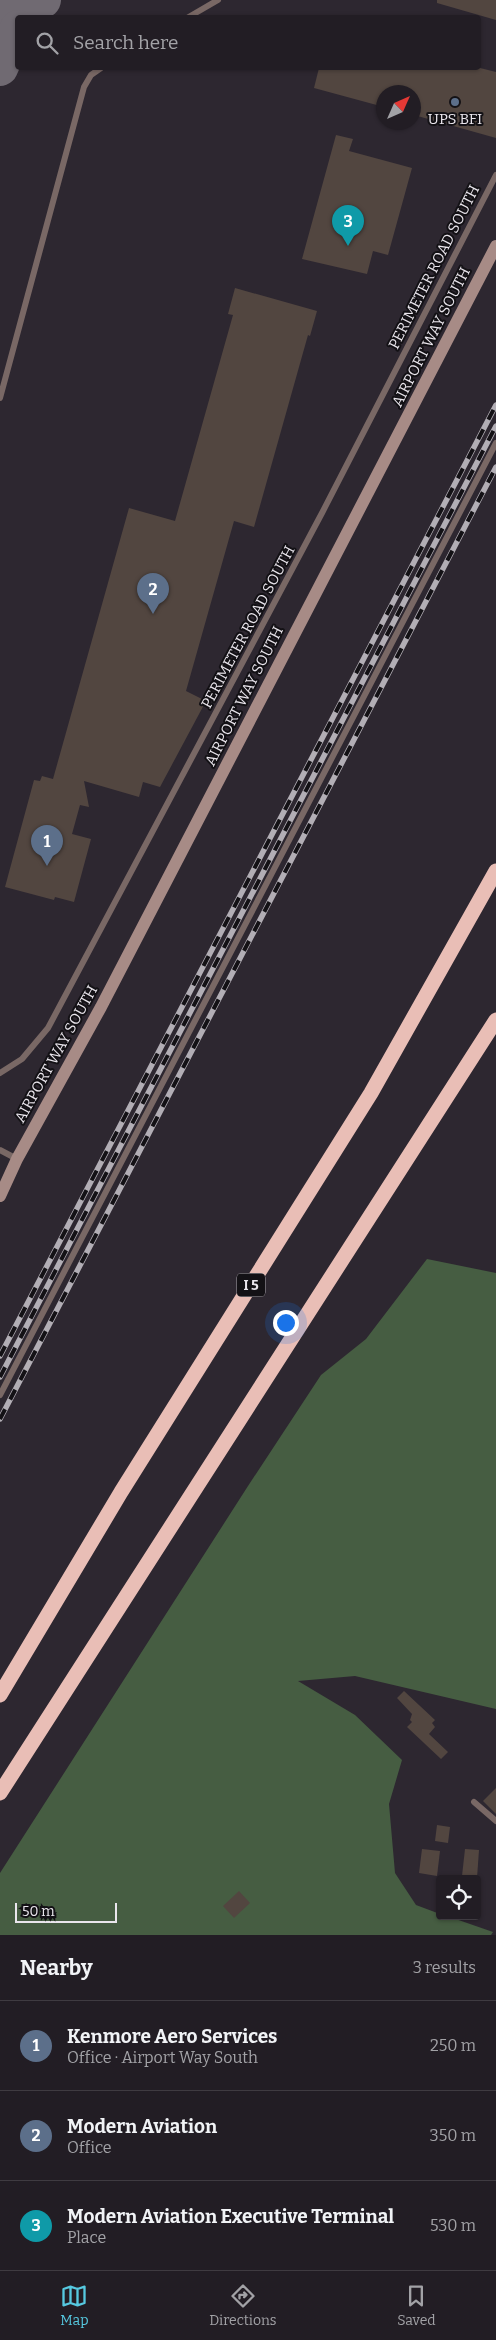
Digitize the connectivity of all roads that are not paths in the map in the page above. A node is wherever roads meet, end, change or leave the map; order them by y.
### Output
1 (218, 0) edge
2 (193, 15) edge
3 (98, 70) edge
4 (496, 175) edge
5 (496, 246) edge
6 (0, 398) edge
7 (496, 443) edge
8 (496, 871) edge
9 (496, 1020) edge
10 (0, 1073) edge
11 (0, 1150) edge
12 (17, 1159) junction
13 (0, 1184) edge
14 (0, 1196) edge
15 (0, 1395) edge
16 (0, 1695) edge
17 (0, 1793) edge
18 (474, 1802) dead end
19 (496, 1822) edge

1 - 2 lane
3 - 6 lane
4 - 10 lane, PERIMETER ROAD SOUTH
5 - 12 main road, AIRPORT WAY SOUTH
7 - 15 lane
8 - 16 highway, I 5
9 - 17 highway
11 - 12 lane
12 - 13 main road, AIRPORT WAY SOUTH
12 - 14 main road, AIRPORT WAY SOUTH
18 - 19 lane

